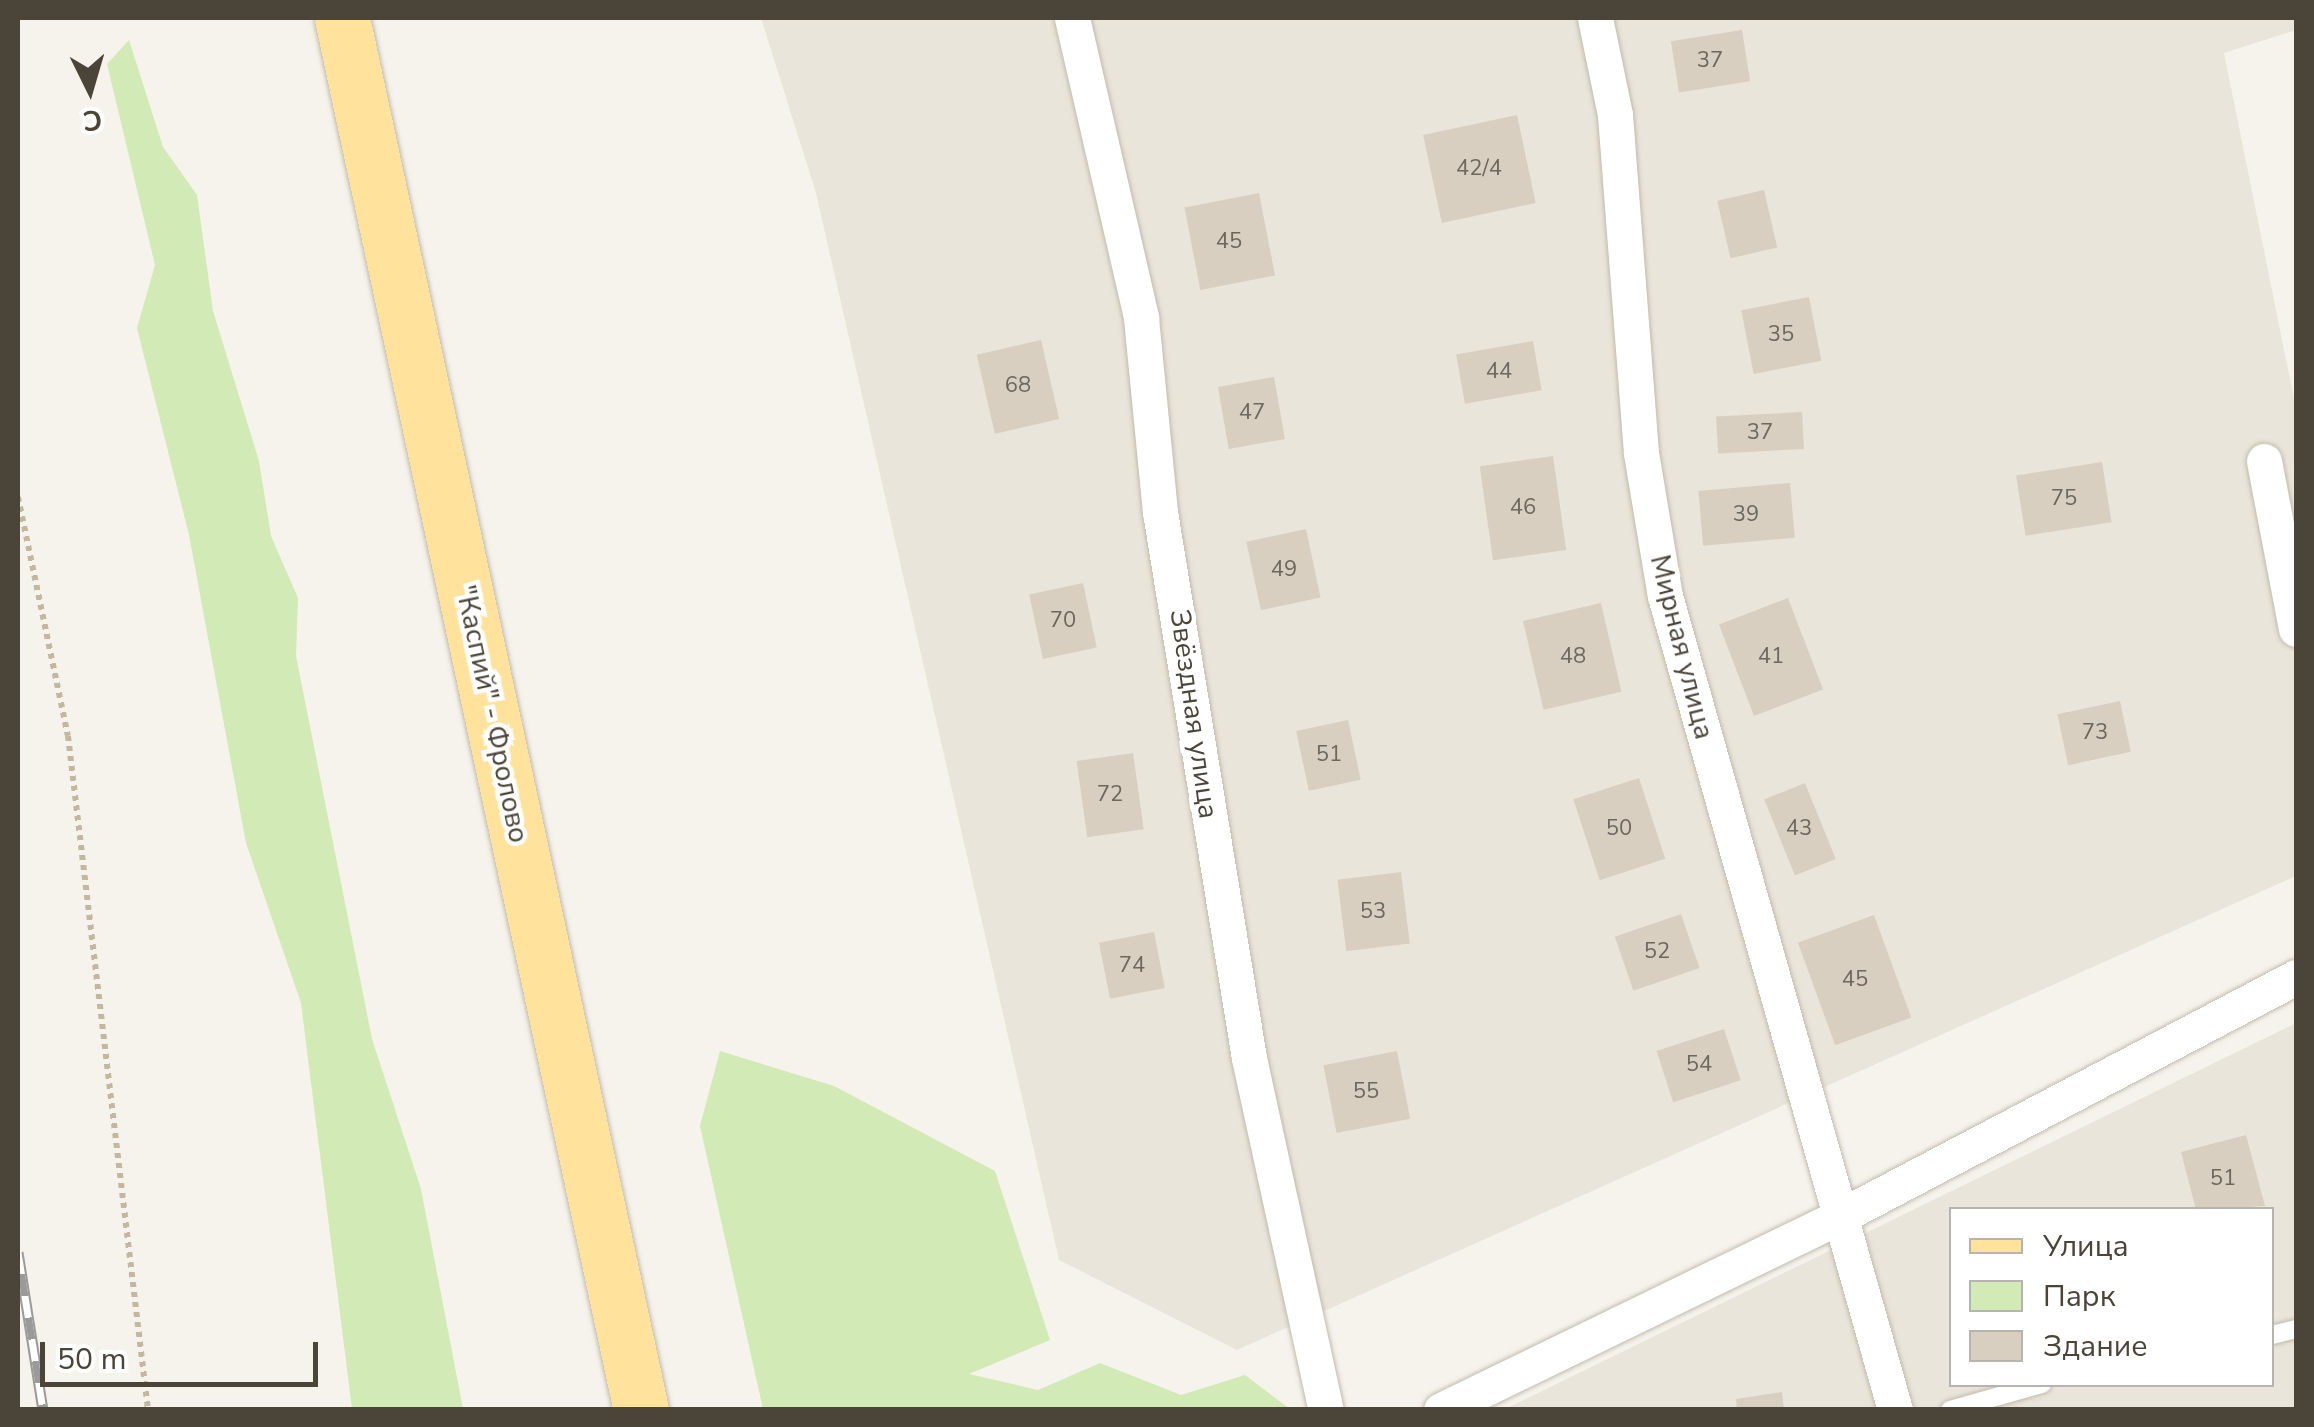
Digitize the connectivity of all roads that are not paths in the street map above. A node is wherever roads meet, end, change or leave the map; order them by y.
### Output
1 (342, 18) edge
2 (1072, 18) edge
3 (1597, 18) edge
4 (2264, 461) dead end
5 (2296, 629) edge
6 (2296, 976) edge
7 (1838, 1218) junction
8 (2031, 1387) edge
9 (641, 1410) edge
10 (1326, 1410) edge
11 (1441, 1410) edge
12 (1895, 1410) edge
13 (1950, 1410) edge

1 - 9 main road, "Каспий" - Фролово
2 - 10 street, Звёздная улица
3 - 7 street, Мирная улица
4 - 5 street
6 - 7 street
7 - 11 street
7 - 12 street, Мирная улица
8 - 13 lane

